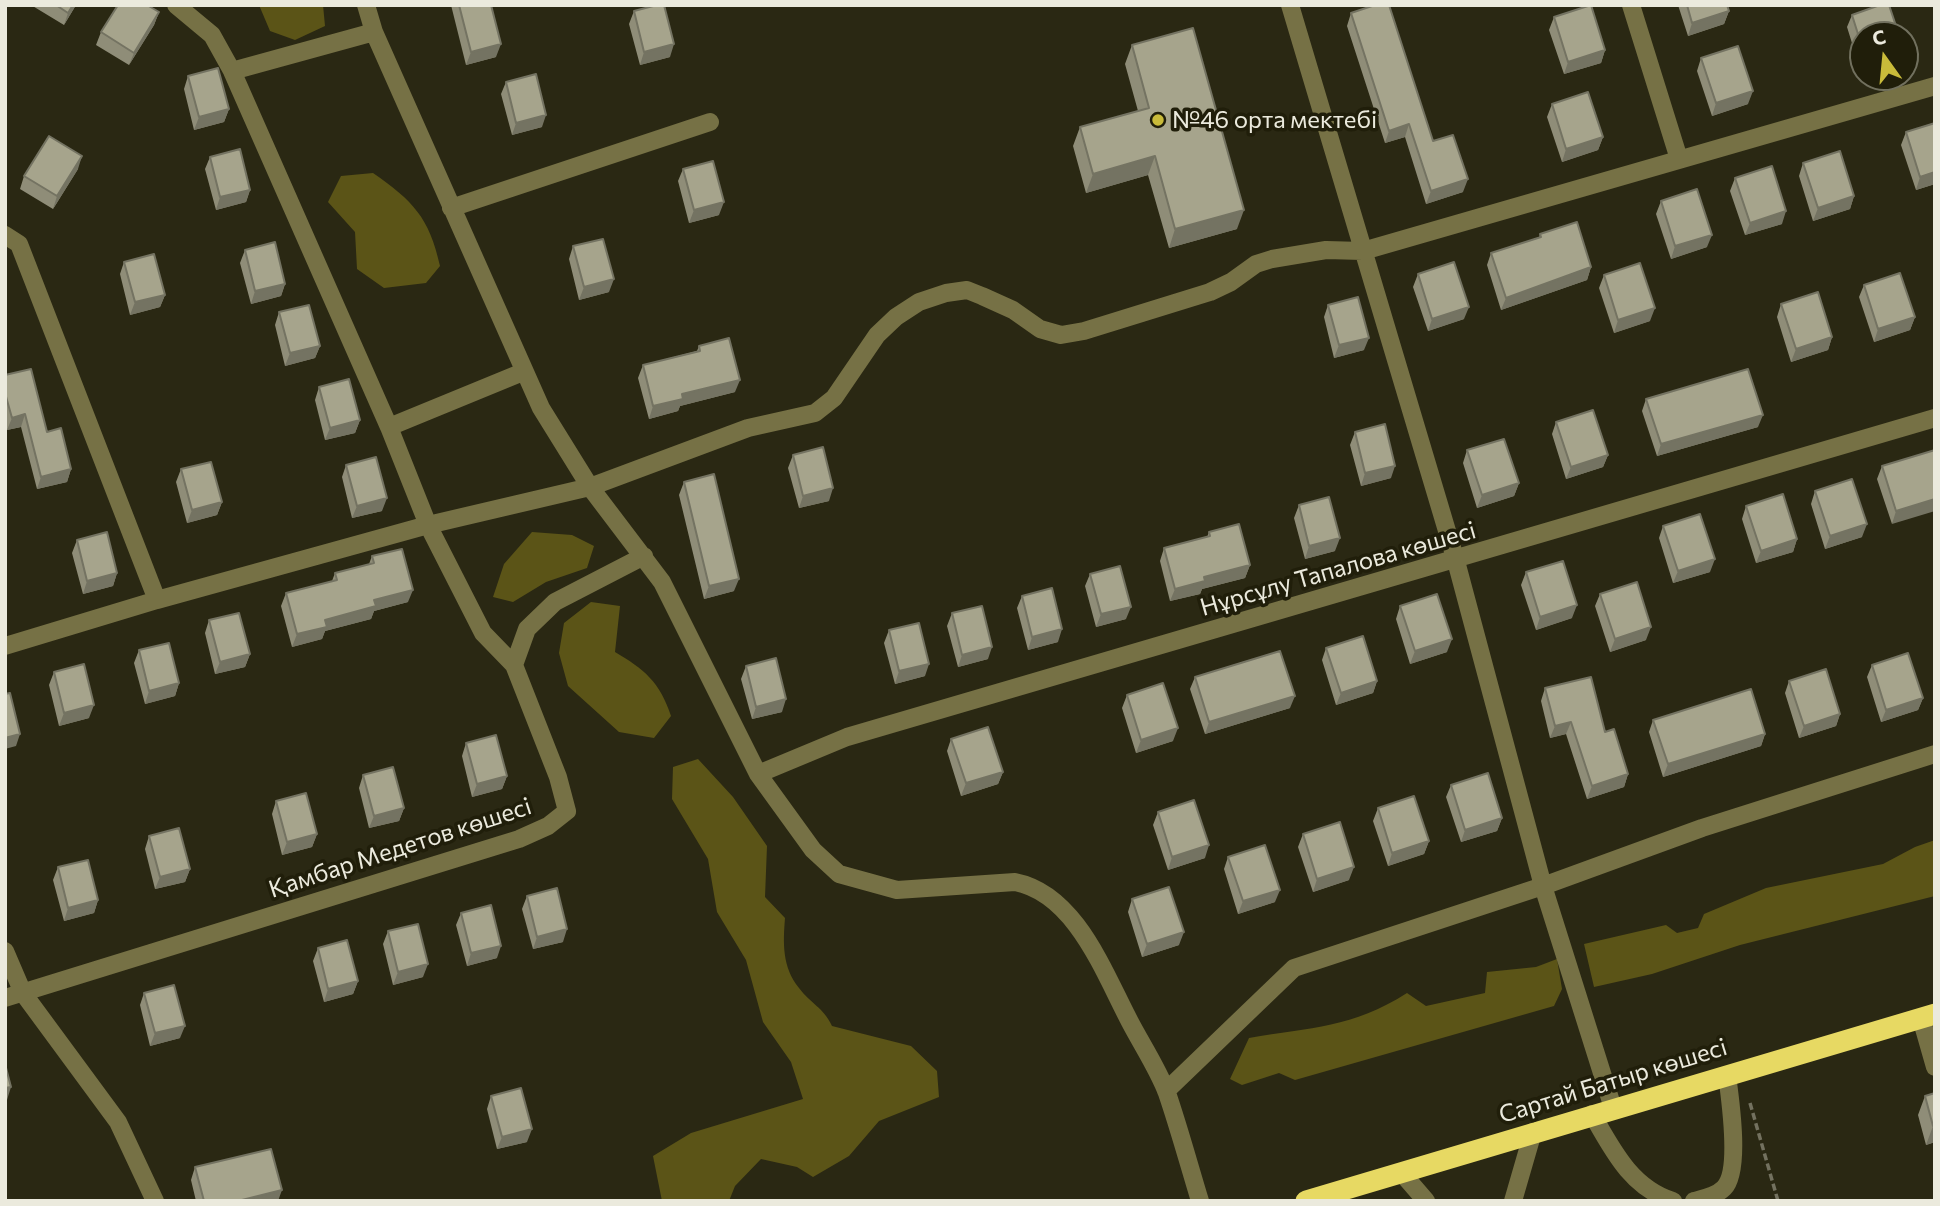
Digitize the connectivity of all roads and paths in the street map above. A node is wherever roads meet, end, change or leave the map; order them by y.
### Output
1 (176, 5) edge
2 (366, 5) edge
3 (1290, 5) edge
4 (1630, 5) edge
5 (374, 32) junction
6 (232, 71) junction
7 (1935, 86) edge
8 (710, 122) dead end
9 (1679, 159) junction
10 (451, 208) junction
11 (5, 235) edge
12 (1363, 251) junction
13 (523, 372) junction
14 (1935, 418) edge
15 (389, 427) junction
16 (590, 486) junction
17 (428, 525) junction
18 (644, 556) junction
19 (1456, 561) junction
20 (157, 600) junction
21 (5, 646) edge
22 (514, 665) junction
23 (1935, 754) edge
24 (758, 774) junction
25 (1543, 886) junction
26 (5, 951) edge
27 (23, 993) junction
28 (5, 998) edge
29 (1928, 1016) edge
30 (1935, 1067) edge
31 (1734, 1072) junction
32 (1166, 1091) junction
33 (1613, 1108) junction
34 (1591, 1114) junction
35 (1533, 1132) junction
36 (1401, 1172) junction
37 (1318, 1199) edge
38 (155, 1201) edge
39 (1200, 1201) edge
40 (1426, 1201) edge
41 (1513, 1201) edge
42 (1673, 1201) edge
43 (1694, 1201) edge
44 (1778, 1201) edge

1 - 6 street
2 - 5 street
3 - 12 street
4 - 9 street
5 - 6 street
5 - 10 street
6 - 15 street
7 - 9 street
8 - 10 street
9 - 12 street
10 - 13 street
11 - 20 street
12 - 16 street
12 - 19 street
13 - 15 street
13 - 16 street
14 - 19 street, Нұрсұлу Тапалова көшесі
15 - 17 street
16 - 17 street
16 - 18 street
17 - 20 street
17 - 22 street
18 - 22 street
18 - 24 street
19 - 24 street, Нұрсұлу Тапалова көшесі
19 - 25 street
20 - 21 street
22 - 27 street, Қамбар Медетов көшесі
23 - 25 street
24 - 32 street
25 - 32 street
25 - 33 street
26 - 27 street
27 - 28 street, Қамбар Медетов көшесі
27 - 38 street
29 - 30 street
29 - 31 highway, Сартай Батыр көшесі
31 - 33 highway, Сартай Батыр көшесі
31 - 43 street
31 - 44 path
32 - 39 street
33 - 34 highway, Сартай Батыр көшесі
34 - 35 highway, Сартай Батыр көшесі
34 - 42 street
35 - 36 highway, Сартай Батыр көшесі
35 - 41 street
36 - 37 highway, Сартай Батыр көшесі
36 - 40 street

